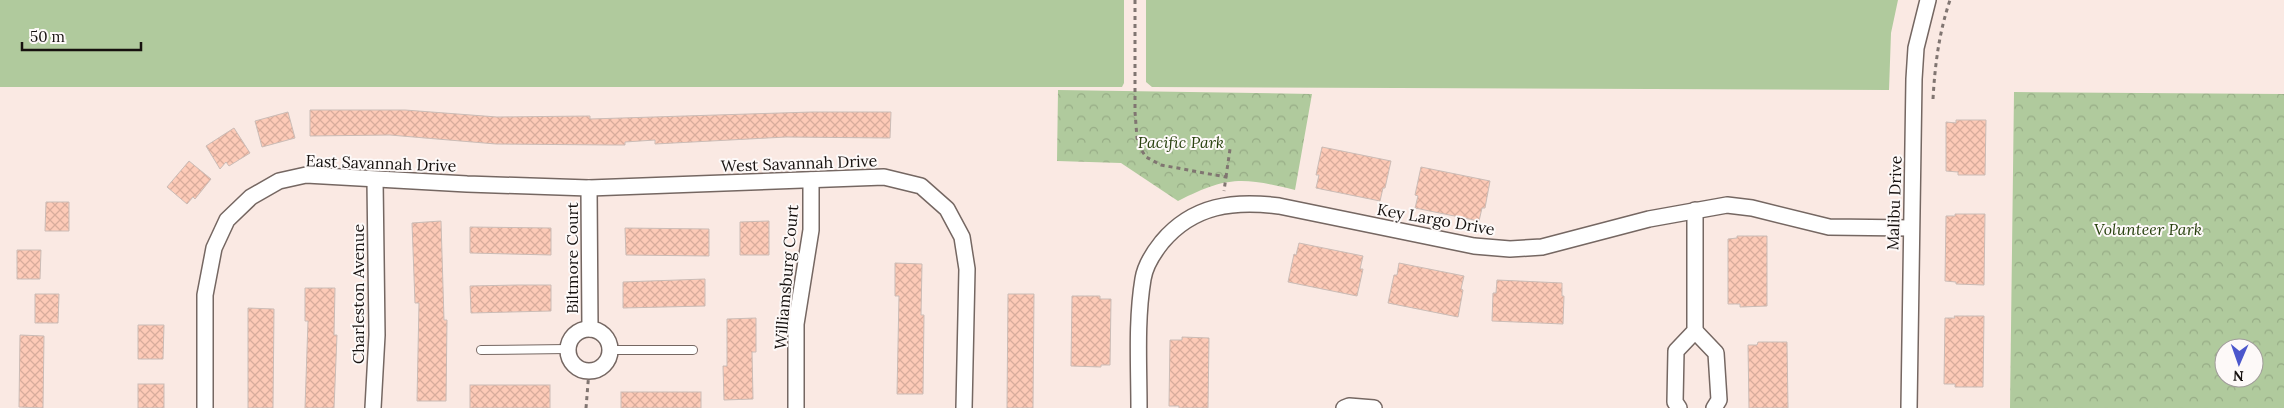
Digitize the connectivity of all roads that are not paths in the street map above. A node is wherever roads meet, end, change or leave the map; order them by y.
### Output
1 (1928, 0) edge
2 (375, 180) junction
3 (811, 180) junction
4 (589, 188) junction
5 (1695, 210) junction
6 (1910, 228) junction
7 (590, 328) junction
8 (1695, 331) junction
9 (568, 349) junction
10 (481, 350) dead end
11 (611, 350) junction
12 (693, 350) dead end
13 (205, 408) edge
14 (373, 408) edge
15 (796, 408) edge
16 (964, 408) edge
17 (1139, 408) edge
18 (1344, 408) edge
19 (1374, 408) edge
20 (1679, 408) edge
21 (1714, 408) edge
22 (1909, 408) edge

1 - 6 street, Malibu Drive
2 - 4 street, East Savannah Drive
2 - 13 street, East Savannah Drive
2 - 14 street, Charleston Avenue
3 - 4 street, West Savannah Drive
3 - 15 street, Williamsburg Court
3 - 16 street, West Savannah Drive
4 - 7 street, Biltmore Court
5 - 6 street, Key Largo Drive
5 - 8 street
5 - 17 street, Key Largo Drive
6 - 22 street, Malibu Drive
7 - 9 street, Biltmore Court
7 - 11 street, Biltmore Court
8 - 20 street
8 - 21 street
9 - 10 lane
9 - 11 street
11 - 12 lane
18 - 19 street

